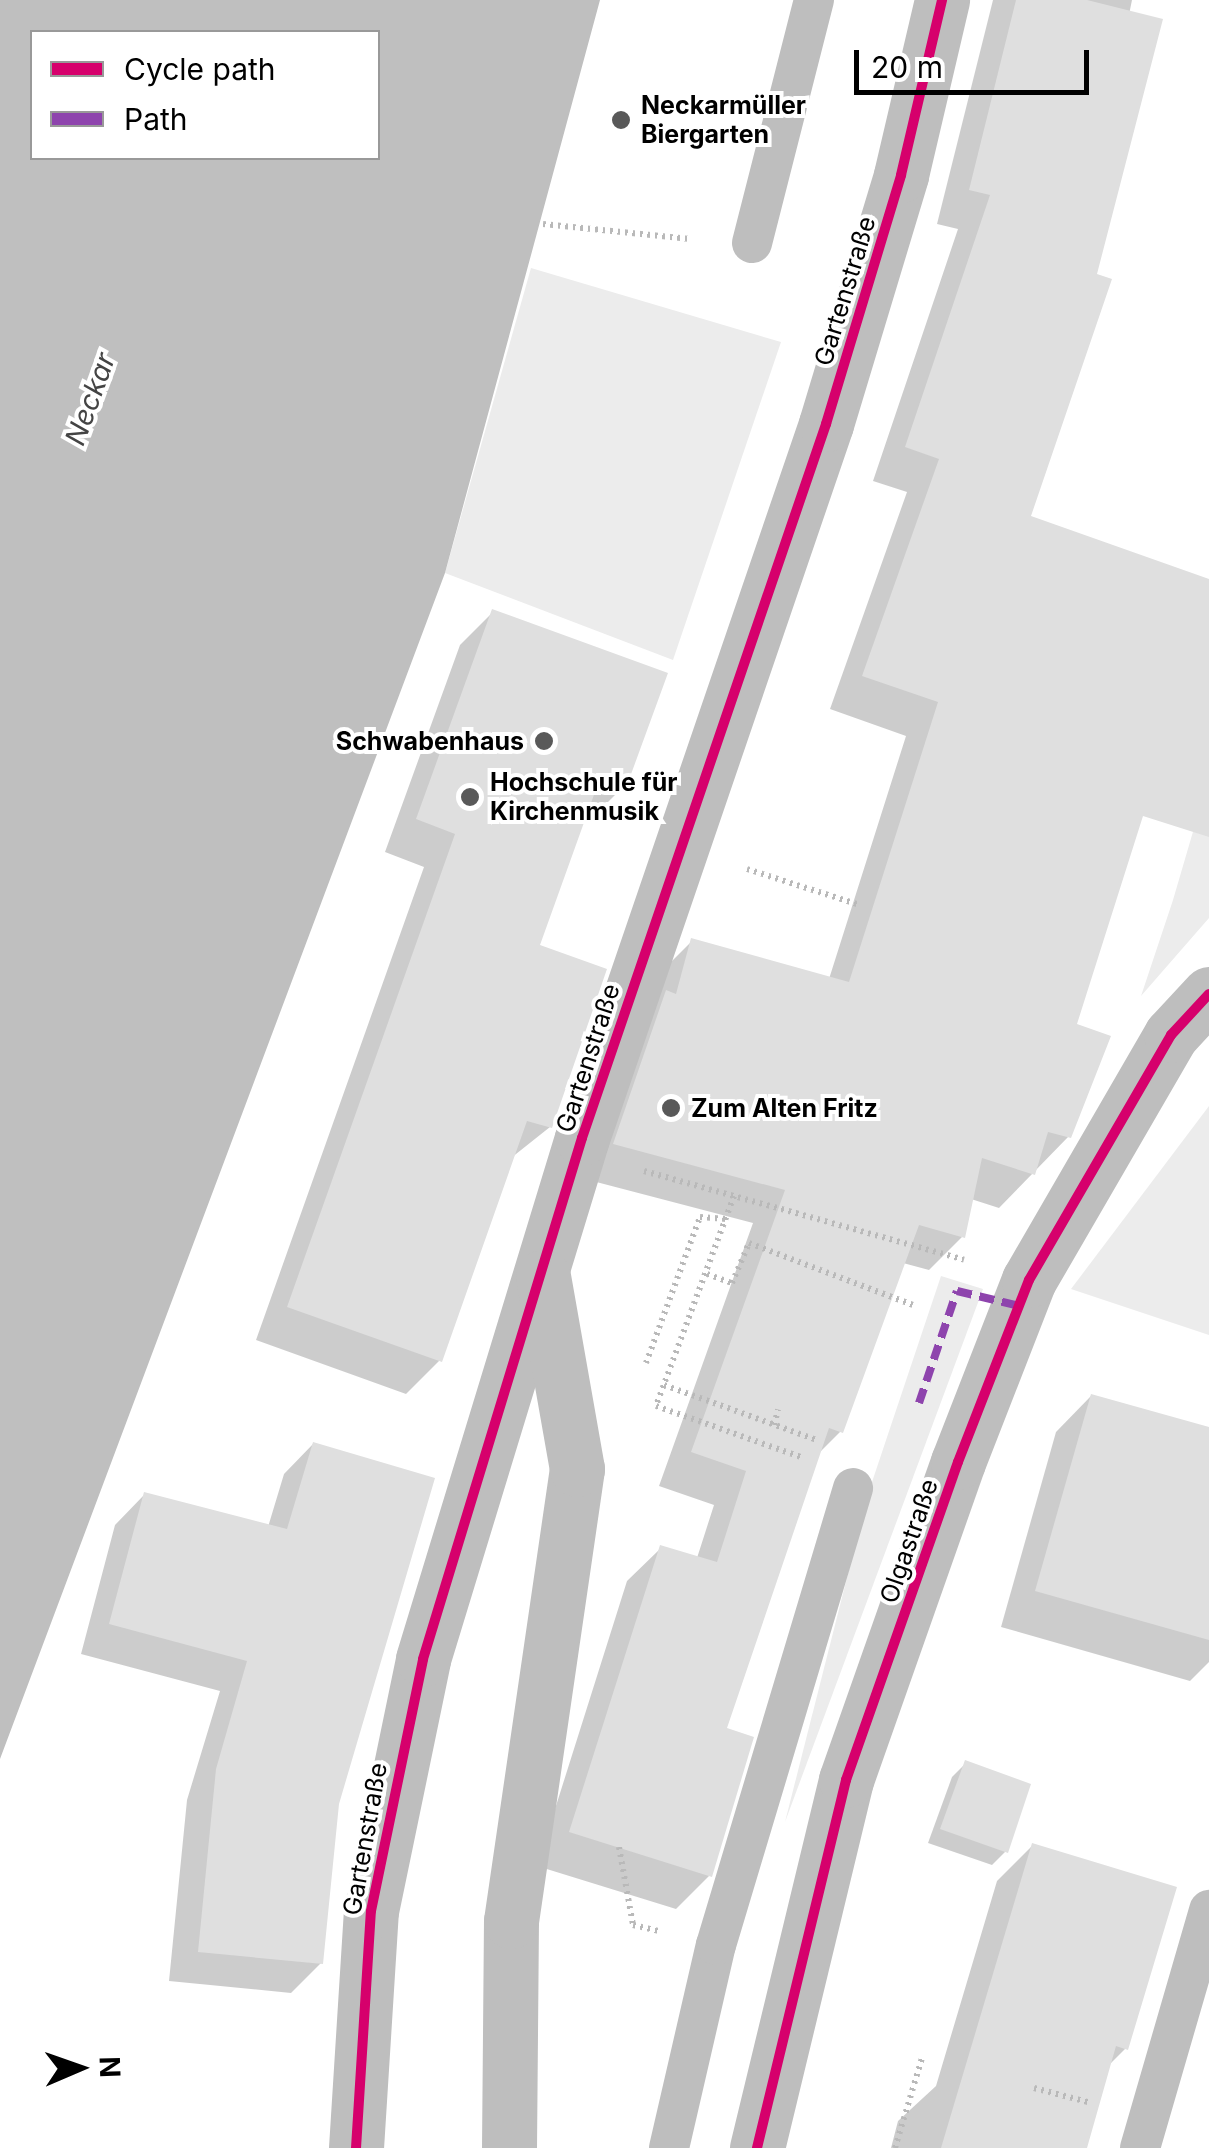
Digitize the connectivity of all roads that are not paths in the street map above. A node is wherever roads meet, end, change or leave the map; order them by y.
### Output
1 (814, 0) edge
2 (942, 0) edge
3 (752, 243) road end
4 (1209, 994) edge
5 (541, 1269) junction
6 (853, 1488) dead end
7 (1209, 1910) edge
8 (356, 2148) edge
9 (508, 2148) edge
10 (669, 2148) edge
11 (757, 2148) edge
12 (1140, 2148) edge

1 - 3 lane
2 - 5 street, Gartenstraße
4 - 11 street, Olgastraße
5 - 8 street, Gartenstraße
5 - 9 street
6 - 10 lane
7 - 12 lane

